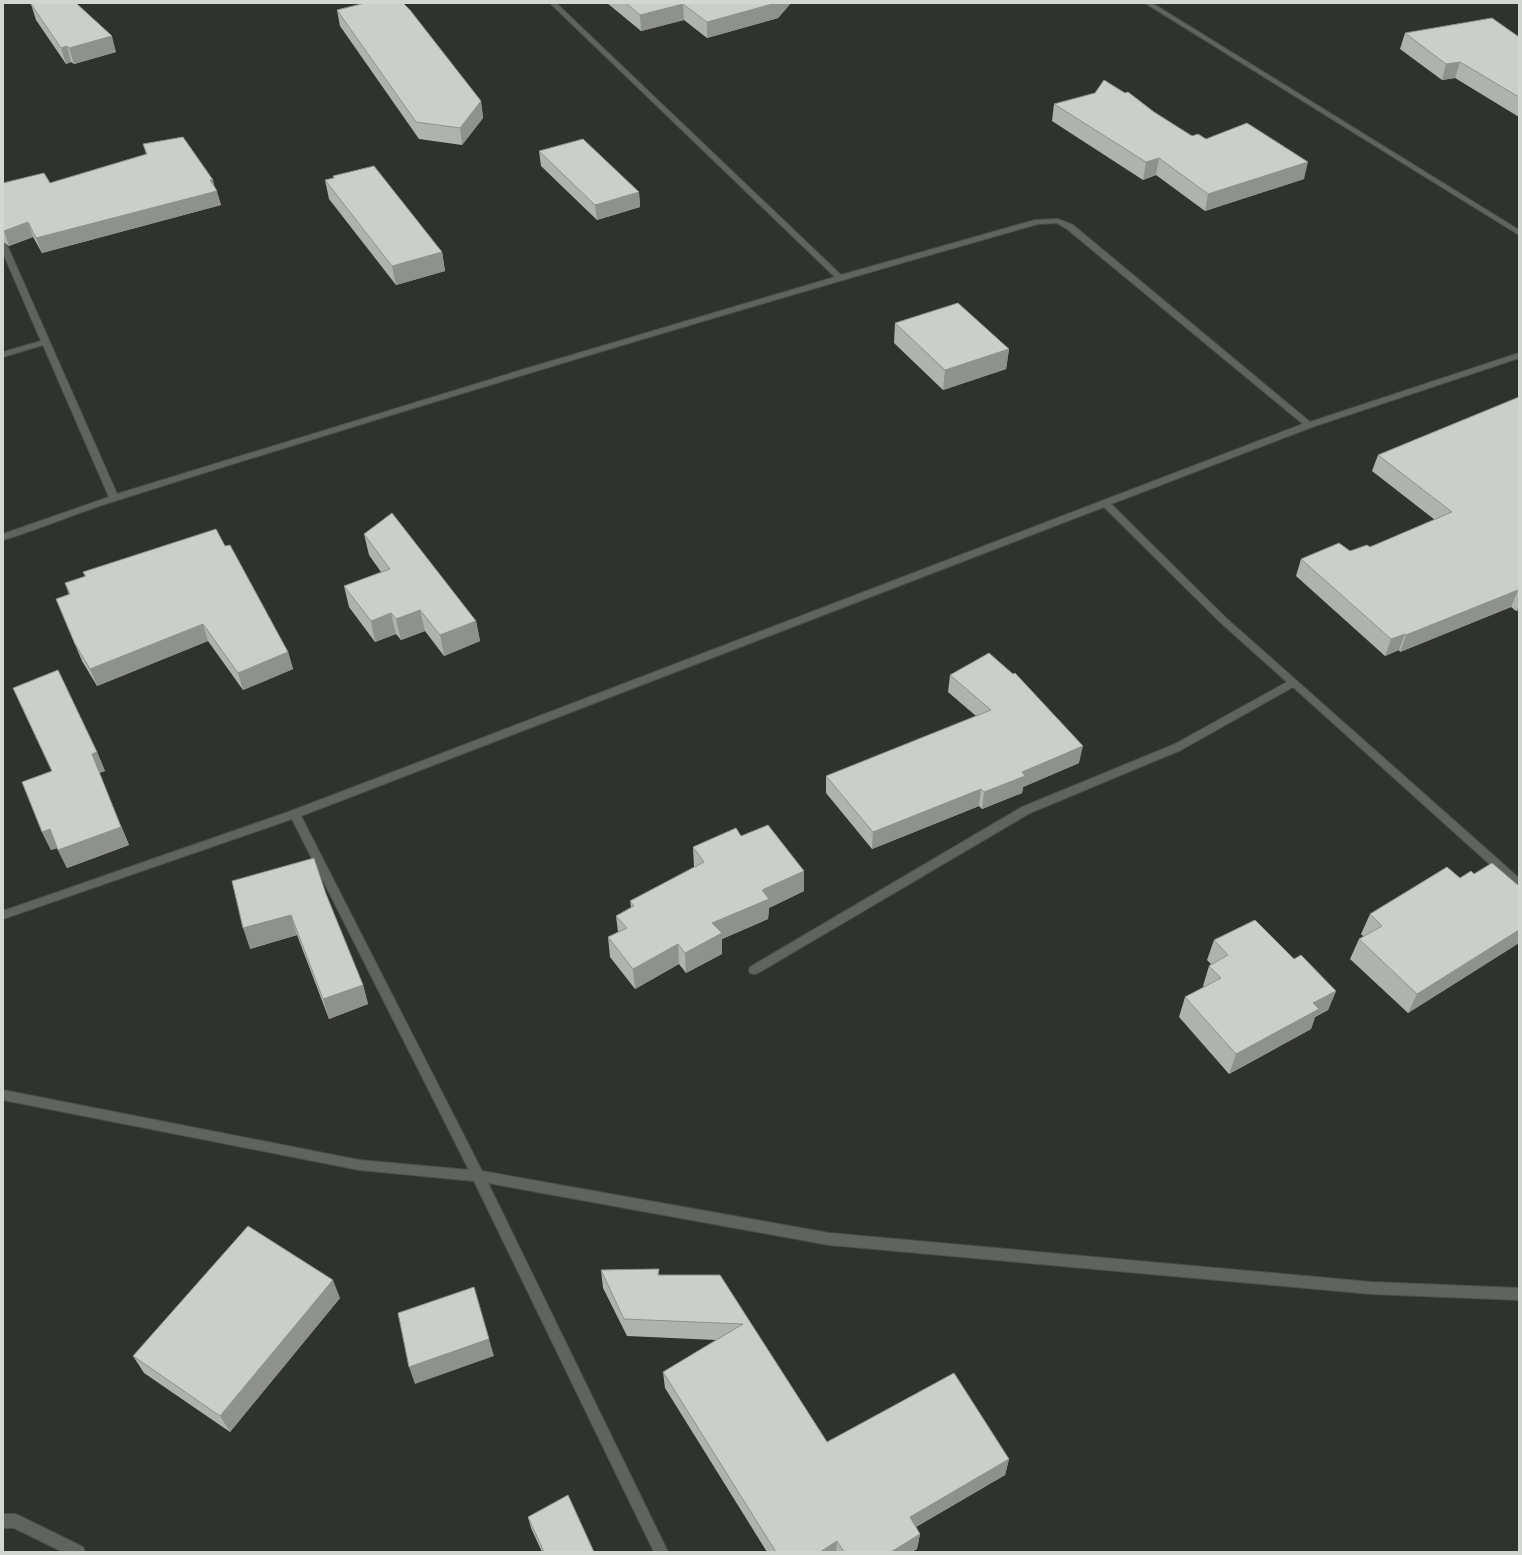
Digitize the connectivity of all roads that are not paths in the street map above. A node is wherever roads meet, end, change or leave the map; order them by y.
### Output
1 (553, 3) edge
2 (1148, 3) edge
3 (1519, 233) edge
4 (3, 246) edge
5 (840, 278) junction
6 (44, 342) junction
7 (3, 355) edge
8 (1519, 355) edge
9 (1309, 425) junction
10 (114, 498) junction
11 (1105, 503) junction
12 (3, 537) edge
13 (1293, 683) junction
14 (295, 814) junction
15 (1519, 884) edge
16 (3, 915) edge
17 (754, 970) dead end
18 (3, 1095) edge
19 (478, 1176) junction
20 (1519, 1294) edge
21 (3, 1521) edge
22 (78, 1552) edge
23 (661, 1552) edge

1 - 5 street
2 - 3 street
4 - 6 street
5 - 9 street
5 - 10 street
6 - 7 street
6 - 10 street
8 - 9 street
9 - 11 street
10 - 12 street
11 - 13 street
11 - 14 street
13 - 15 street
13 - 17 street
14 - 16 street
14 - 19 street
18 - 19 street
19 - 20 street
19 - 23 street
21 - 22 street

